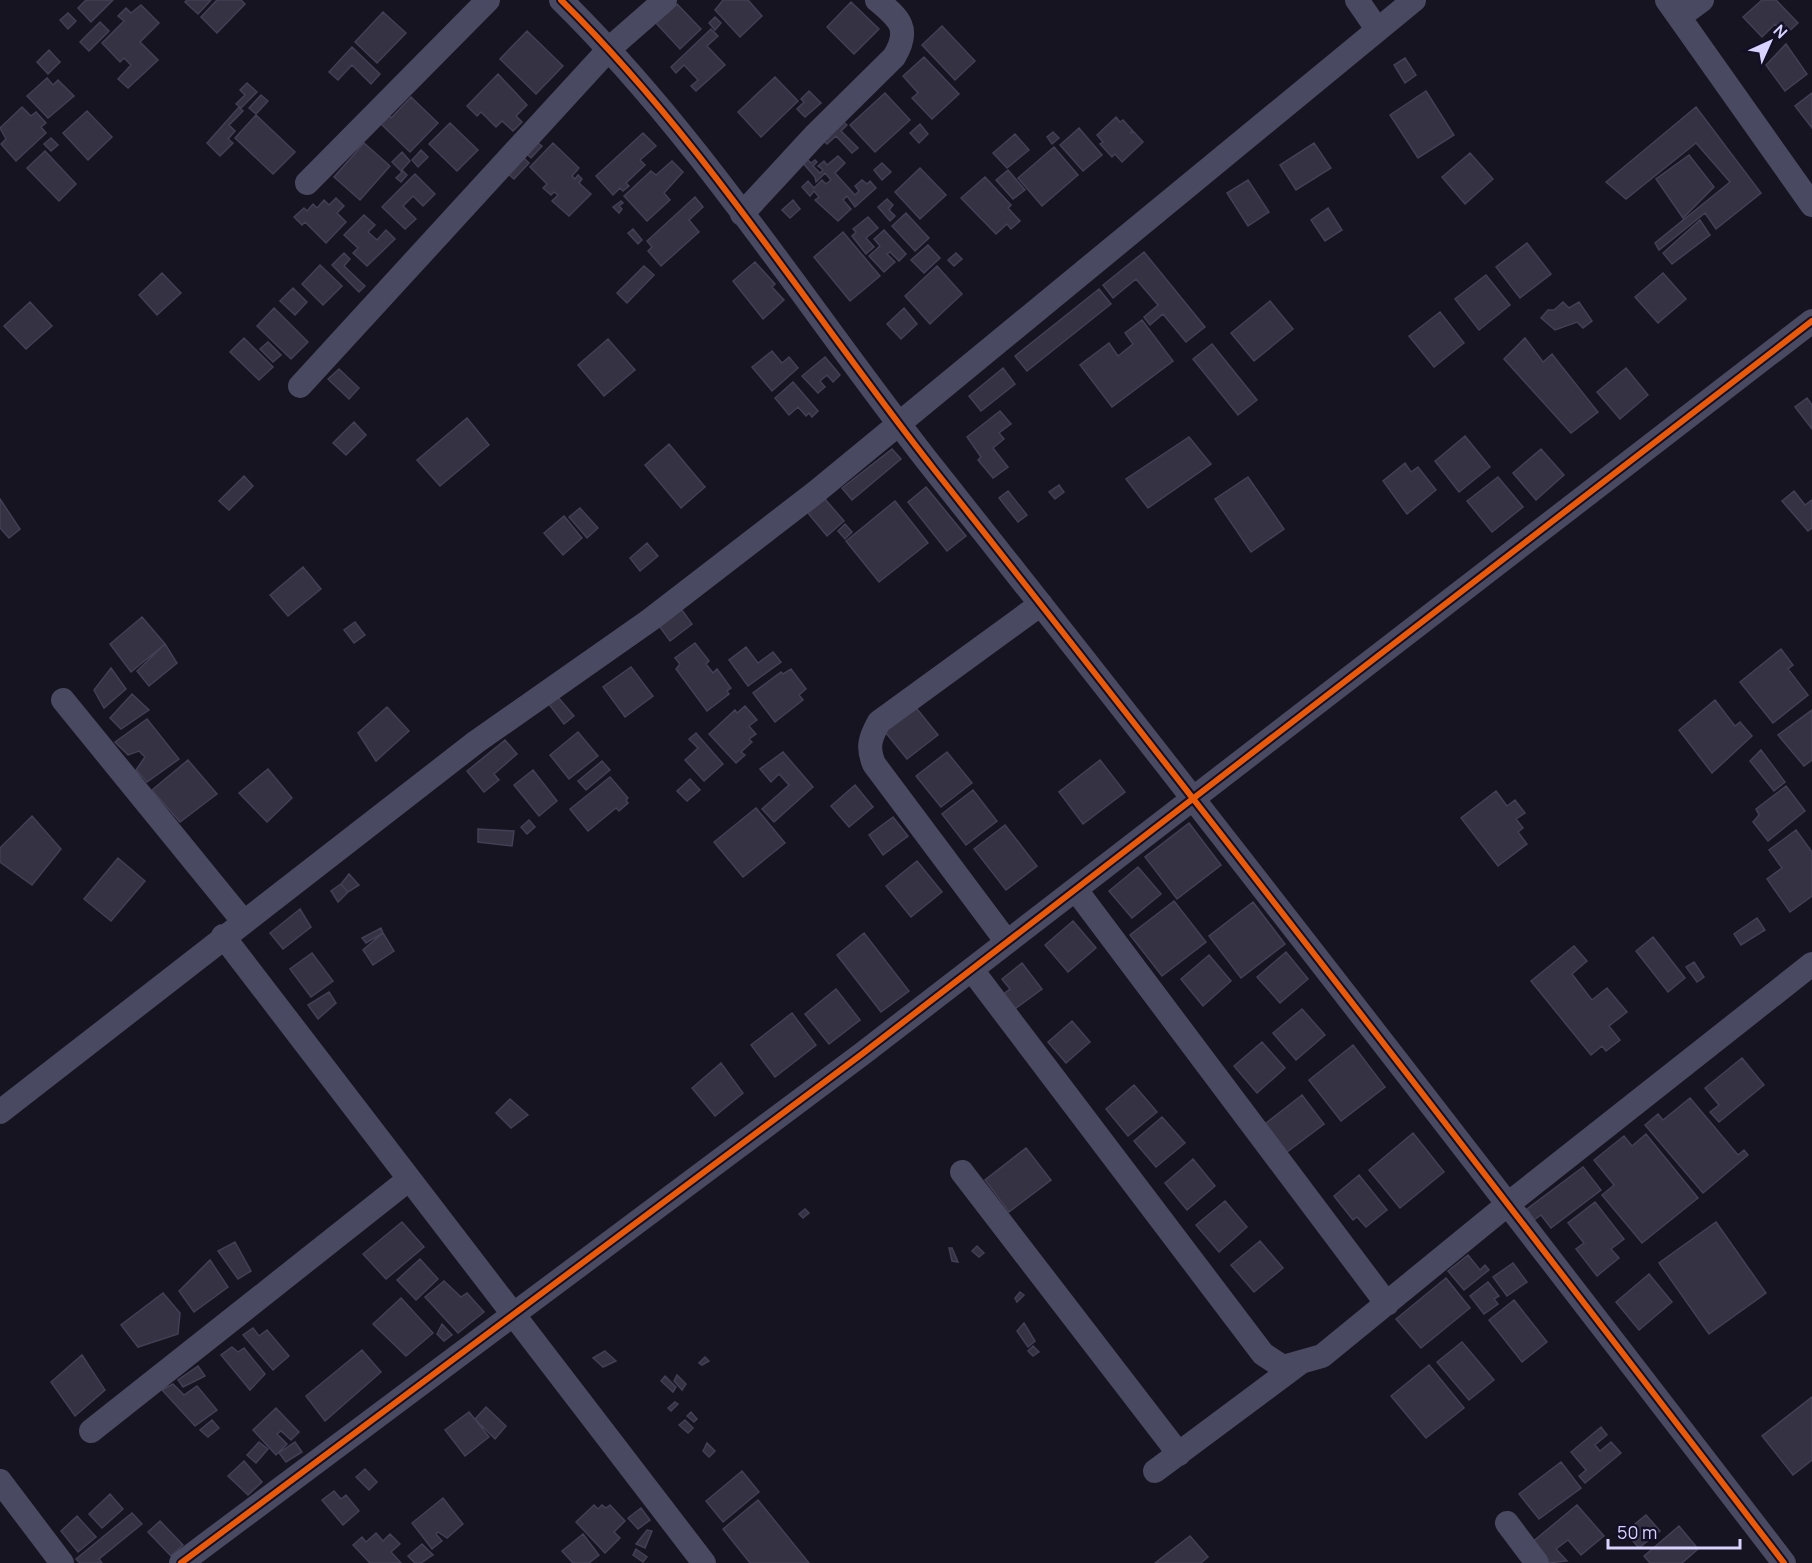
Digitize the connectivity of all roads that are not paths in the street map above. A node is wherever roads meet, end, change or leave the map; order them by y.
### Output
1 (488, 0) edge
2 (561, 0) edge
3 (665, 0) edge
4 (878, 0) edge
5 (1357, 0) edge
6 (1414, 0) edge
7 (1702, 0) edge
8 (1673, 8) edge
9 (1377, 29) junction
10 (610, 48) junction
11 (307, 183) dead end
12 (1812, 205) edge
13 (742, 214) junction
14 (1812, 321) edge
15 (300, 386) dead end
16 (899, 424) junction
17 (1041, 604) junction
18 (63, 699) dead end
19 (1195, 798) junction
20 (1076, 890) junction
21 (243, 921) junction
22 (223, 936) junction
23 (1007, 942) junction
24 (1812, 964) edge
25 (972, 970) junction
26 (0, 1112) edge
27 (962, 1172) dead end
28 (408, 1180) junction
29 (1508, 1203) junction
30 (1387, 1304) junction
31 (513, 1317) junction
32 (1300, 1363) junction
33 (91, 1431) dead end
34 (1179, 1454) junction
35 (1155, 1472) dead end
36 (0, 1481) edge
37 (1507, 1523) dead end
38 (62, 1563) edge
39 (181, 1563) edge
40 (704, 1563) edge
41 (1537, 1563) edge
42 (1784, 1563) edge

1 - 11 street
2 - 10 street
3 - 10 street
4 - 13 street
5 - 9 street
6 - 9 street
7 - 8 street
8 - 12 street
9 - 16 street
10 - 13 street
10 - 15 street
13 - 16 street
14 - 19 street
16 - 17 street
16 - 21 street
17 - 19 street
17 - 23 street
18 - 21 street
19 - 20 street
19 - 29 street
20 - 23 street
20 - 30 street
21 - 22 street
22 - 26 street
22 - 28 street
23 - 25 street
24 - 29 street
25 - 31 street
25 - 32 street
27 - 34 street
28 - 31 street
28 - 33 street
29 - 30 street
29 - 42 street
30 - 32 street
31 - 39 street
31 - 40 street
32 - 34 street
34 - 35 street
36 - 38 street
37 - 41 street

